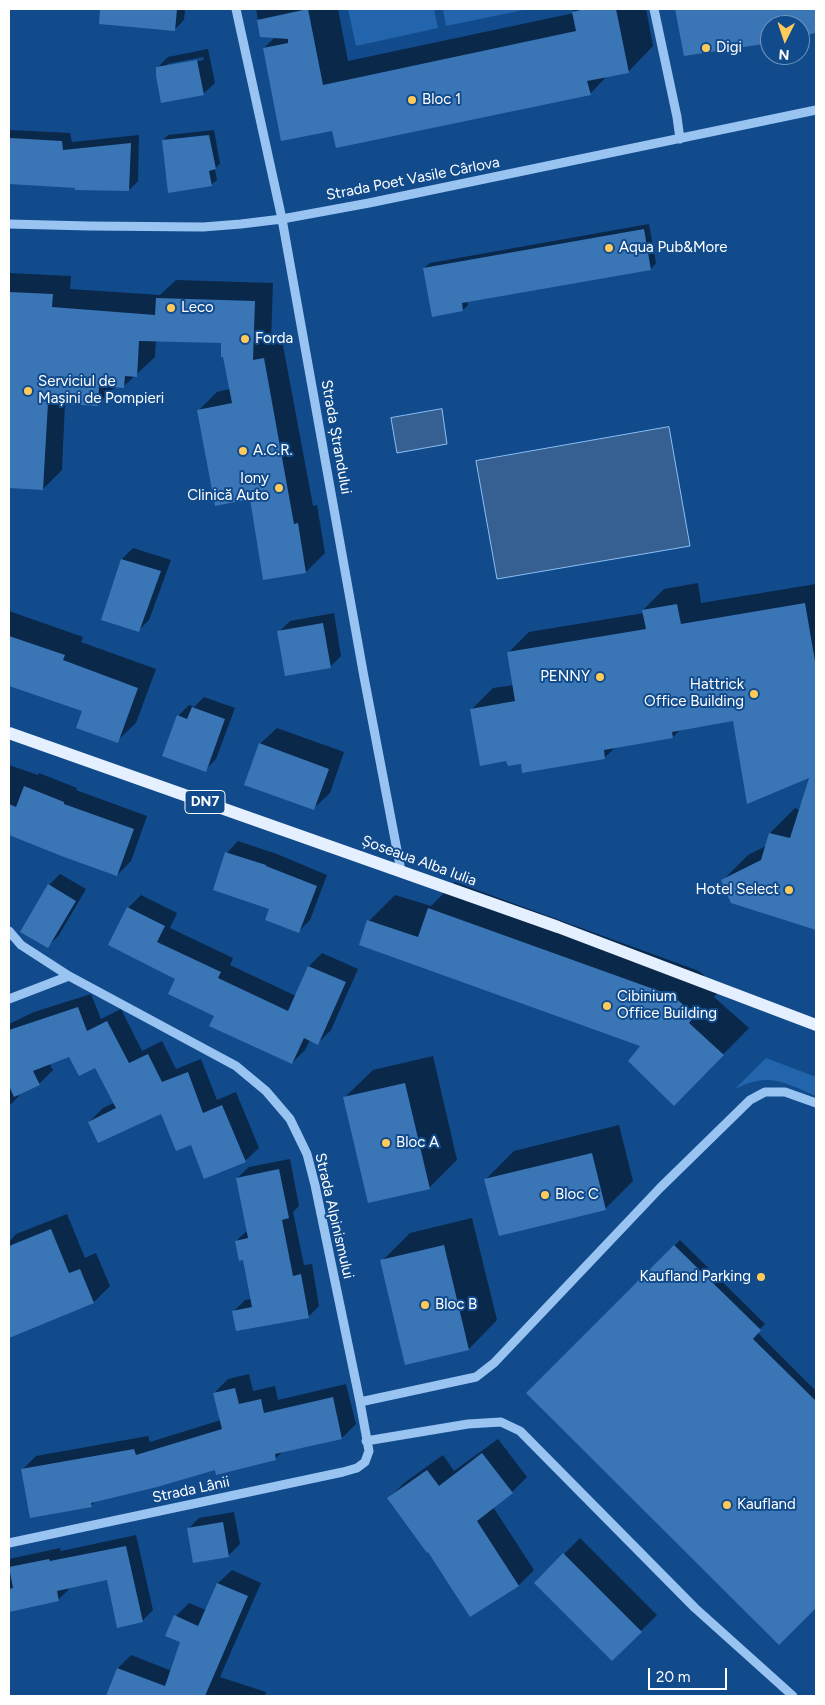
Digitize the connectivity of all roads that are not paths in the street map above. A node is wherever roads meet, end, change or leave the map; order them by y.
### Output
1 (236, 9) edge
2 (654, 9) edge
3 (816, 110) edge
4 (680, 139) junction
5 (282, 218) junction
6 (9, 224) edge
7 (9, 733) edge
8 (401, 871) junction
9 (9, 931) edge
10 (69, 976) junction
11 (9, 1000) edge
12 (816, 1024) edge
13 (816, 1103) edge
14 (360, 1402) junction
15 (366, 1441) junction
16 (368, 1451) joint
17 (9, 1542) edge
18 (793, 1696) edge

1 - 5 street, Strada Ștrandului
2 - 4 street
3 - 4 street, Strada Poet Vasile Cârlova
4 - 5 street, Strada Poet Vasile Cârlova
5 - 6 street, Strada Poet Vasile Cârlova
5 - 8 street, Strada Ștrandului
7 - 8 main road, Șoseaua Alba Iulia / DN7
8 - 12 main road, Șoseaua Alba Iulia / DN7
9 - 10 street, Strada Alpinismului
10 - 11 street
10 - 14 street, Strada Alpinismului
13 - 14 street
14 - 15 street, Strada Alpinismului
15 - 16 street, Strada Alpinismului
15 - 18 street
16 - 17 street, Strada Lânii

